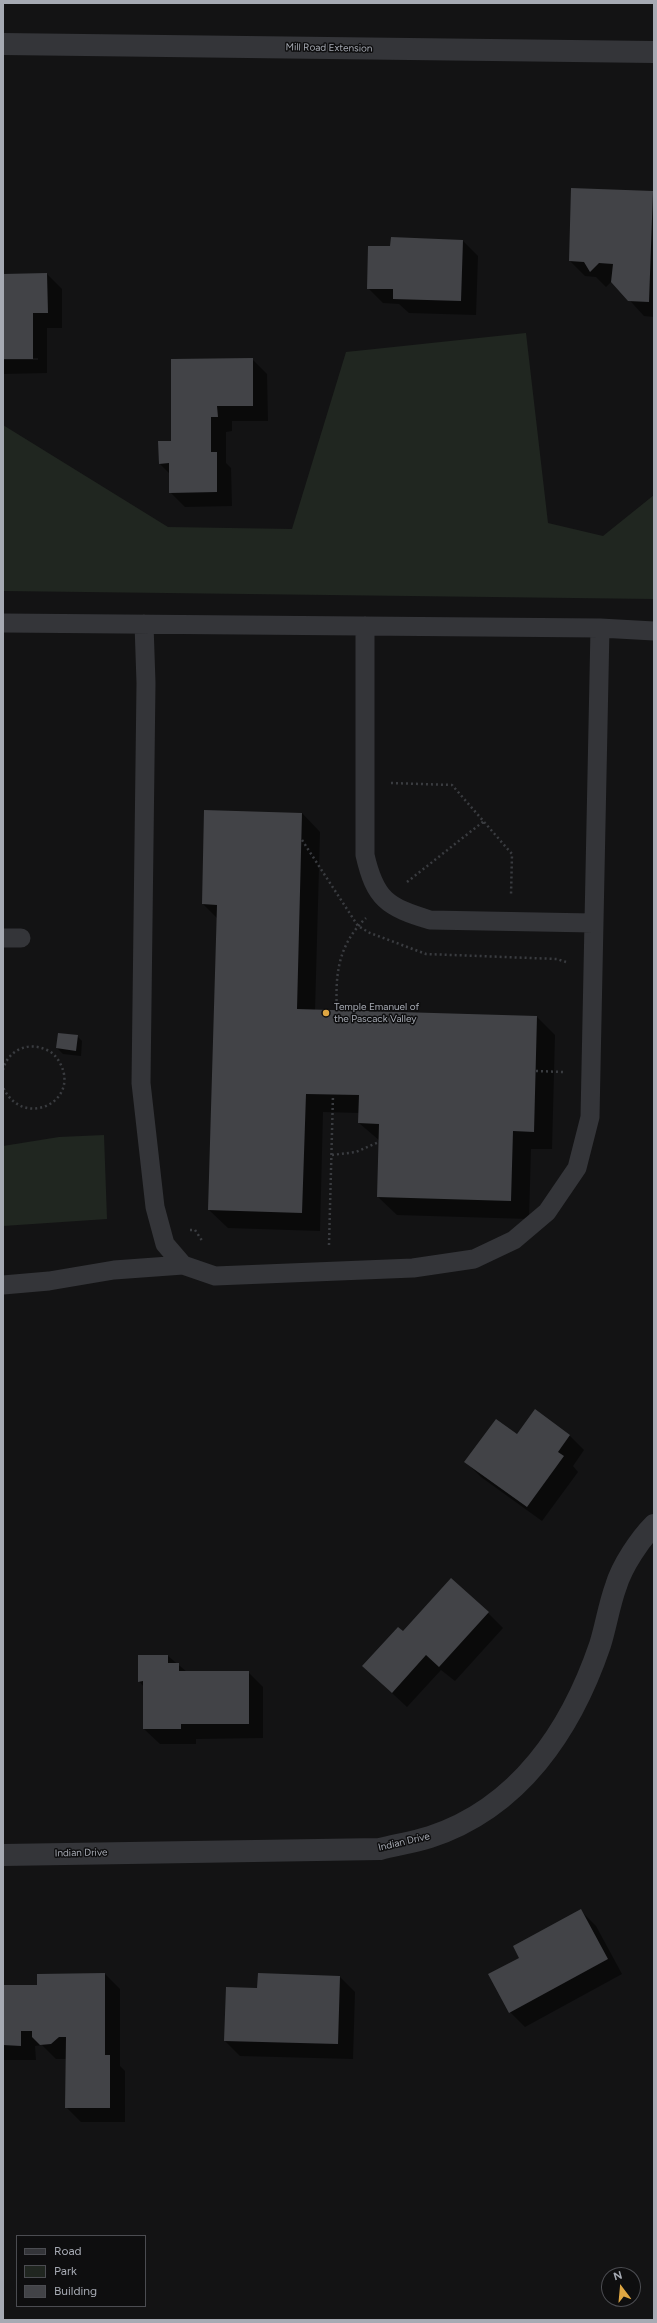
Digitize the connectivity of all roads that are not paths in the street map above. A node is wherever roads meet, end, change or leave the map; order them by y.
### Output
1 (3, 44) edge
2 (654, 52) edge
3 (3, 623) edge
4 (144, 624) junction
5 (365, 626) junction
6 (600, 628) junction
7 (654, 631) edge
8 (593, 923) junction
9 (183, 1265) junction
10 (3, 1285) edge
11 (654, 1525) edge
12 (3, 1854) edge

1 - 2 street, Mill Road Extension
3 - 4 lane
4 - 5 lane
4 - 9 lane
5 - 6 lane
5 - 8 lane
6 - 7 lane
6 - 8 lane
8 - 9 lane
9 - 10 lane
11 - 12 street, Indian Drive

